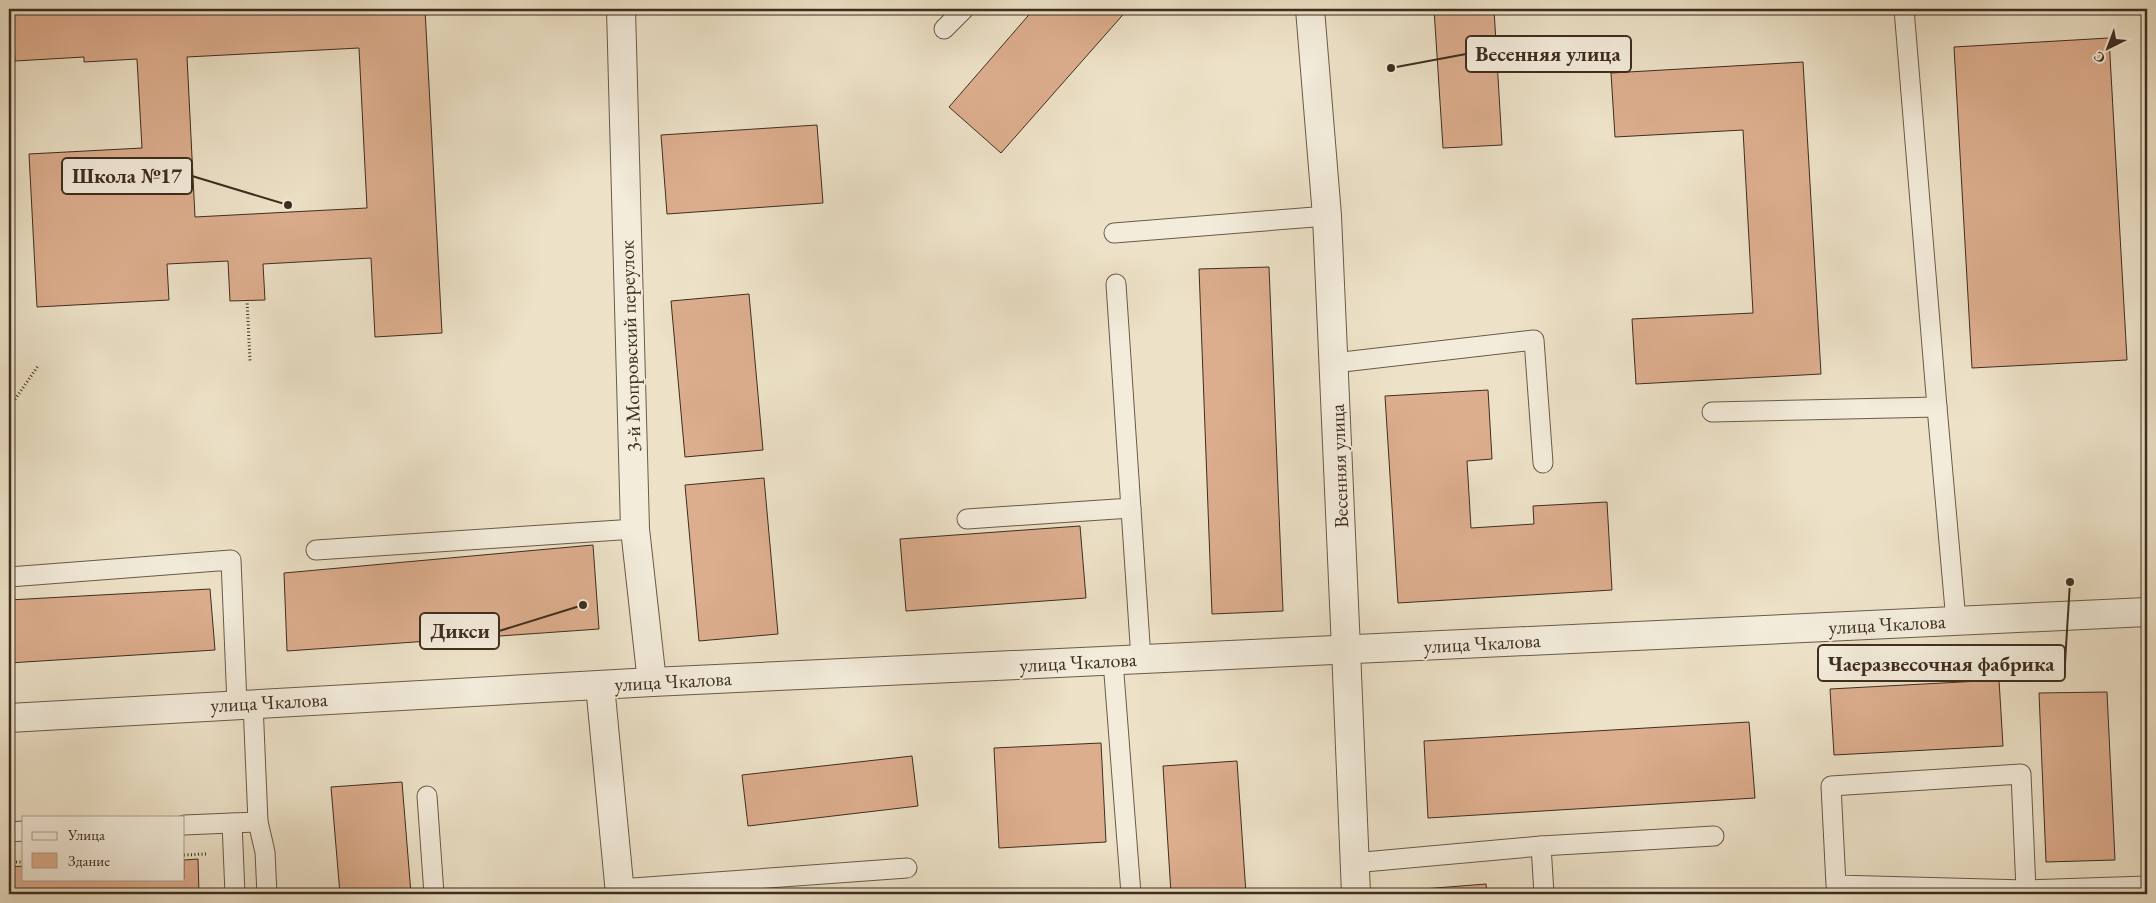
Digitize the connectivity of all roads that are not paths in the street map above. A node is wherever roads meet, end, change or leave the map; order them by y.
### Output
1 (621, 9) edge
2 (964, 9) edge
3 (1310, 9) edge
4 (1904, 9) edge
5 (944, 29) dead end
6 (1327, 216) junction
7 (1114, 233) dead end
8 (1116, 284) dead end
9 (1334, 363) junction
10 (1937, 407) junction
11 (1712, 412) dead end
12 (1543, 463) dead end
13 (1131, 508) junction
14 (967, 518) dead end
15 (635, 529) junction
16 (316, 550) dead end
17 (9, 577) edge
18 (2147, 612) edge
19 (1956, 621) junction
20 (1346, 649) junction
21 (1141, 659) junction
22 (1113, 661) junction
23 (652, 682) junction
24 (600, 685) junction
25 (245, 703) junction
26 (9, 718) edge
27 (427, 796) dead end
28 (258, 822) junction
29 (232, 823) junction
30 (185, 825) edge
31 (22, 831) edge
32 (9, 832) edge
33 (1714, 836) dead end
34 (1541, 846) junction
35 (1354, 864) junction
36 (907, 868) dead end
37 (2147, 886) edge
38 (757, 887) edge
39 (2026, 890) junction
40 (620, 892) edge
41 (235, 894) edge
42 (267, 894) edge
43 (434, 894) edge
44 (1131, 894) edge
45 (1356, 894) edge
46 (1544, 894) edge

1 - 15 street, 3-й Мопровский переулок
2 - 5 lane
3 - 6 street, Весенняя улица
4 - 10 lane
6 - 7 lane
6 - 9 street, Весенняя улица
8 - 13 lane
9 - 12 lane
9 - 20 street, Весенняя улица
10 - 11 lane
10 - 19 lane
13 - 14 lane
13 - 21 lane
15 - 16 lane
15 - 23 street, 3-й Мопровский переулок
17 - 25 lane
18 - 19 street, улица Чкалова
19 - 20 street, улица Чкалова
20 - 21 street, улица Чкалова
20 - 35 street, Весенняя улица
21 - 22 street, улица Чкалова
22 - 23 street, улица Чкалова
22 - 44 lane
23 - 24 street, улица Чкалова
24 - 25 street, улица Чкалова
24 - 40 street
25 - 26 street, улица Чкалова
25 - 28 lane
27 - 43 lane
28 - 29 lane
28 - 42 lane
29 - 30 lane
29 - 41 lane
31 - 32 lane
33 - 34 lane
34 - 35 lane
34 - 46 lane
35 - 45 street, Весенняя улица
36 - 38 lane
37 - 39 lane
38 - 40 lane
39 - 39 lane

